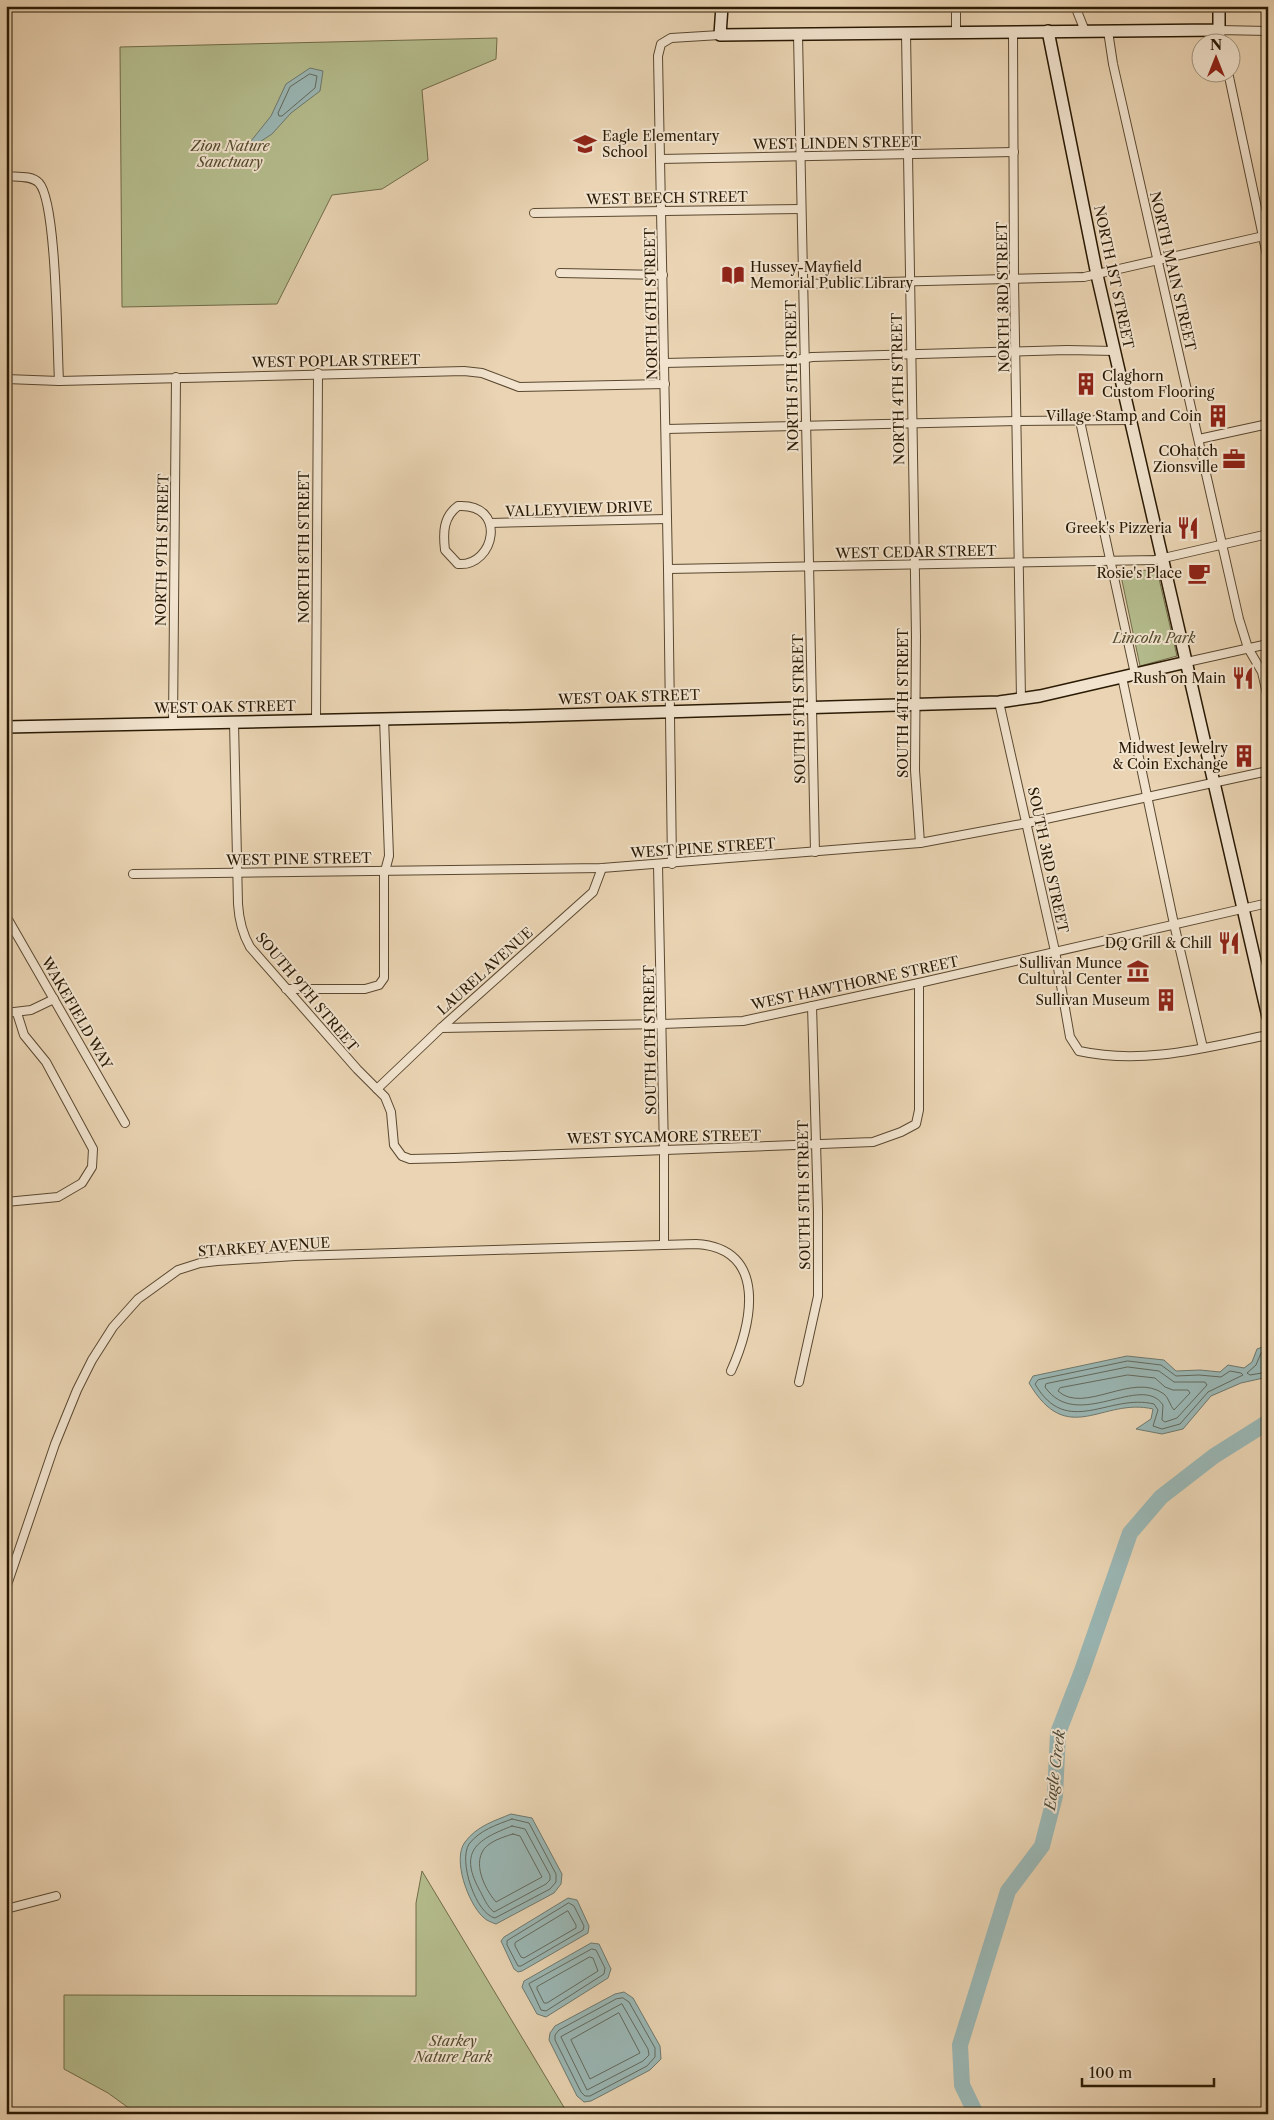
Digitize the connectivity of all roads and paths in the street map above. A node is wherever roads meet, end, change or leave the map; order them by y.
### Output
1 (722, 6) edge
2 (956, 6) edge
3 (1075, 6) edge
4 (1219, 6) edge
5 (1219, 30) junction
6 (1013, 31) junction
7 (1048, 31) junction
8 (1085, 31) junction
9 (1268, 31) edge
10 (956, 32) junction
11 (1108, 32) junction
12 (906, 33) junction
13 (720, 35) junction
14 (798, 35) junction
15 (1230, 82) edge
16 (1014, 152) junction
17 (908, 154) junction
18 (800, 156) junction
19 (660, 158) junction
20 (6, 176) edge
21 (801, 208) junction
22 (662, 211) junction
23 (534, 213) dead end
24 (1265, 236) edge
25 (1157, 260) junction
26 (1268, 260) edge
27 (560, 273) dead end
28 (663, 275) junction
29 (1097, 275) junction
30 (1014, 279) junction
31 (909, 280) junction
32 (803, 284) junction
33 (1115, 351) junction
34 (1016, 352) junction
35 (911, 354) junction
36 (805, 358) junction
37 (664, 363) junction
38 (318, 373) junction
39 (176, 377) junction
40 (6, 379) edge
41 (59, 380) junction
42 (665, 384) junction
43 (1131, 420) junction
44 (1017, 421) junction
45 (1080, 421) junction
46 (912, 423) junction
47 (1268, 424) edge
48 (806, 426) junction
49 (666, 429) junction
50 (1198, 439) junction
51 (667, 519) junction
52 (490, 524) junction
53 (1268, 534) edge
54 (1221, 544) junction
55 (1163, 558) junction
56 (1111, 562) junction
57 (1018, 563) junction
58 (913, 564) junction
59 (808, 566) junction
60 (668, 569) junction
61 (1268, 644) edge
62 (1248, 648) junction
63 (1187, 662) junction
64 (1135, 674) junction
65 (1122, 677) junction
66 (1021, 698) junction
67 (1268, 698) edge
68 (1000, 702) junction
69 (916, 704) junction
70 (812, 706) junction
71 (669, 712) junction
72 (384, 718) junction
73 (316, 720) junction
74 (234, 722) junction
75 (173, 724) junction
76 (6, 727) edge
77 (1268, 771) edge
78 (1215, 783) junction
79 (1147, 797) junction
80 (1027, 823) junction
81 (920, 843) junction
82 (815, 852) junction
83 (672, 864) junction
84 (658, 865) junction
85 (602, 868) junction
86 (385, 869) junction
87 (238, 872) junction
88 (133, 874) dead end
89 (1268, 903) edge
90 (1243, 908) junction
91 (6, 916) edge
92 (1174, 924) junction
93 (1055, 951) junction
94 (919, 983) junction
95 (286, 989) junction
96 (54, 999) junction
97 (812, 1006) junction
98 (6, 1013) edge
99 (17, 1013) junction
100 (1268, 1017) edge
101 (662, 1024) junction
102 (441, 1028) junction
103 (1268, 1035) edge
104 (1203, 1048) junction
105 (377, 1089) junction
106 (125, 1123) dead end
107 (817, 1146) junction
108 (664, 1151) junction
109 (410, 1159) joint
110 (6, 1202) edge
111 (664, 1245) junction
112 (731, 1371) dead end
113 (799, 1382) dead end
114 (6, 1588) edge
115 (56, 1896) dead end
116 (6, 1909) edge

1 - 13 main road
2 - 10 street
3 - 8 street
4 - 5 main road
5 - 9 street
5 - 11 main road
6 - 7 main road
6 - 10 main road
6 - 16 street, NORTH 3RD STREET
7 - 8 main road
7 - 29 main road, NORTH 1ST STREET
8 - 11 main road
10 - 12 main road
11 - 25 street, NORTH MAIN STREET
12 - 14 main road
12 - 17 street, NORTH 4TH STREET
13 - 14 main road
13 - 19 street, NORTH 6TH STREET
14 - 18 street, NORTH 5TH STREET
15 - 24 street
16 - 17 street, WEST LINDEN STREET
16 - 30 street, NORTH 3RD STREET
17 - 18 street, WEST LINDEN STREET
17 - 31 street, NORTH 4TH STREET
18 - 19 street, WEST LINDEN STREET
18 - 21 street, NORTH 5TH STREET
19 - 22 street, NORTH 6TH STREET
20 - 41 street
21 - 22 street, WEST BEECH STREET
21 - 32 street, NORTH 5TH STREET
22 - 23 street, WEST BEECH STREET
22 - 28 street, NORTH 6TH STREET
24 - 25 street
24 - 26 street
25 - 29 street
25 - 50 street, NORTH MAIN STREET
27 - 28 street
28 - 37 street, NORTH 6TH STREET
29 - 30 street
29 - 33 main road, NORTH 1ST STREET
30 - 31 street
30 - 34 street, NORTH 3RD STREET
31 - 32 street
31 - 35 street, NORTH 4TH STREET
32 - 36 street, NORTH 5TH STREET
33 - 34 street
33 - 43 main road, NORTH 1ST STREET
34 - 35 street
34 - 44 street, NORTH 3RD STREET
35 - 36 street
35 - 46 street, NORTH 4TH STREET
36 - 37 street
36 - 48 street, NORTH 5TH STREET
37 - 42 street, NORTH 6TH STREET
38 - 39 street, WEST POPLAR STREET
38 - 42 street, WEST POPLAR STREET
38 - 73 street, NORTH 8TH STREET
39 - 41 street, WEST POPLAR STREET
39 - 75 street, NORTH 9TH STREET
40 - 41 street, WEST POPLAR STREET
42 - 49 street, NORTH 6TH STREET
43 - 45 street
43 - 55 main road, NORTH 1ST STREET
44 - 45 street
44 - 46 street
44 - 57 street, NORTH 3RD STREET
45 - 56 street
46 - 48 street
46 - 58 street, NORTH 4TH STREET
47 - 50 street
48 - 49 street
48 - 59 street, NORTH 5TH STREET
49 - 51 street, NORTH 6TH STREET
50 - 54 street, NORTH MAIN STREET
51 - 52 street, VALLEYVIEW DRIVE
51 - 60 street, NORTH 6TH STREET
52 - 52 street, VALLEYVIEW DRIVE
53 - 54 street, WEST CEDAR STREET
54 - 55 street, WEST CEDAR STREET
54 - 62 street, NORTH MAIN STREET
55 - 56 street, WEST CEDAR STREET
55 - 63 main road, NORTH 1ST STREET
56 - 57 street, WEST CEDAR STREET
56 - 64 street
57 - 58 street, WEST CEDAR STREET
57 - 66 street
58 - 59 street, WEST CEDAR STREET
58 - 69 street, SOUTH 4TH STREET
59 - 60 street, WEST CEDAR STREET
59 - 70 street, SOUTH 5TH STREET
60 - 71 street
61 - 62 street, WEST OAK STREET
62 - 63 street, WEST OAK STREET
62 - 67 street, NORTH MAIN STREET
63 - 64 main road, WEST OAK STREET
63 - 78 main road, NORTH 1ST STREET
64 - 65 main road, WEST OAK STREET
65 - 66 main road, WEST OAK STREET
65 - 79 street
66 - 68 main road, WEST OAK STREET
68 - 69 main road, WEST OAK STREET
68 - 80 street, SOUTH 3RD STREET
69 - 70 main road, WEST OAK STREET
69 - 81 street, SOUTH 4TH STREET
70 - 71 main road, WEST OAK STREET
70 - 82 street, SOUTH 5TH STREET
71 - 72 main road, WEST OAK STREET
71 - 83 street
72 - 73 main road, WEST OAK STREET
72 - 86 street
73 - 74 main road, WEST OAK STREET
74 - 75 main road, WEST OAK STREET
74 - 87 street, SOUTH 9TH STREET
75 - 76 main road, WEST OAK STREET
77 - 78 street, WEST PINE STREET
78 - 79 street, WEST PINE STREET
78 - 90 main road, NORTH 1ST STREET
79 - 80 street, WEST PINE STREET
79 - 92 street
80 - 81 street, WEST PINE STREET
80 - 93 street, SOUTH 3RD STREET
81 - 82 street, WEST PINE STREET
82 - 83 street, WEST PINE STREET
83 - 84 street, WEST PINE STREET
84 - 85 street, WEST PINE STREET
84 - 101 street, SOUTH 6TH STREET
85 - 86 street, WEST PINE STREET
85 - 102 street, LAUREL AVENUE
86 - 87 street, WEST PINE STREET
86 - 95 street
87 - 88 street, WEST PINE STREET
87 - 95 street, SOUTH 9TH STREET
89 - 90 street, WEST HAWTHORNE STREET
90 - 92 street, WEST HAWTHORNE STREET
90 - 100 main road, NORTH 1ST STREET
91 - 96 street, WAKEFIELD WAY
92 - 93 street, WEST HAWTHORNE STREET
92 - 104 street
93 - 94 street, WEST HAWTHORNE STREET
93 - 104 street, SOUTH 3RD STREET
94 - 97 street, WEST HAWTHORNE STREET
94 - 107 street, WEST SYCAMORE STREET
95 - 105 street, SOUTH 9TH STREET
96 - 99 street
96 - 106 street, WAKEFIELD WAY
97 - 101 street, WEST HAWTHORNE STREET
97 - 107 street, SOUTH 5TH STREET
98 - 99 street
99 - 110 street
101 - 102 street, WEST HAWTHORNE STREET
101 - 108 street, SOUTH 6TH STREET
102 - 105 street, LAUREL AVENUE
103 - 104 street
105 - 109 street, SOUTH 9TH STREET
107 - 108 street, WEST SYCAMORE STREET
107 - 113 street, SOUTH 5TH STREET
108 - 109 street, WEST SYCAMORE STREET
108 - 111 street, SOUTH 6TH STREET
111 - 112 street, STARKEY AVENUE
111 - 114 street, STARKEY AVENUE
115 - 116 street

